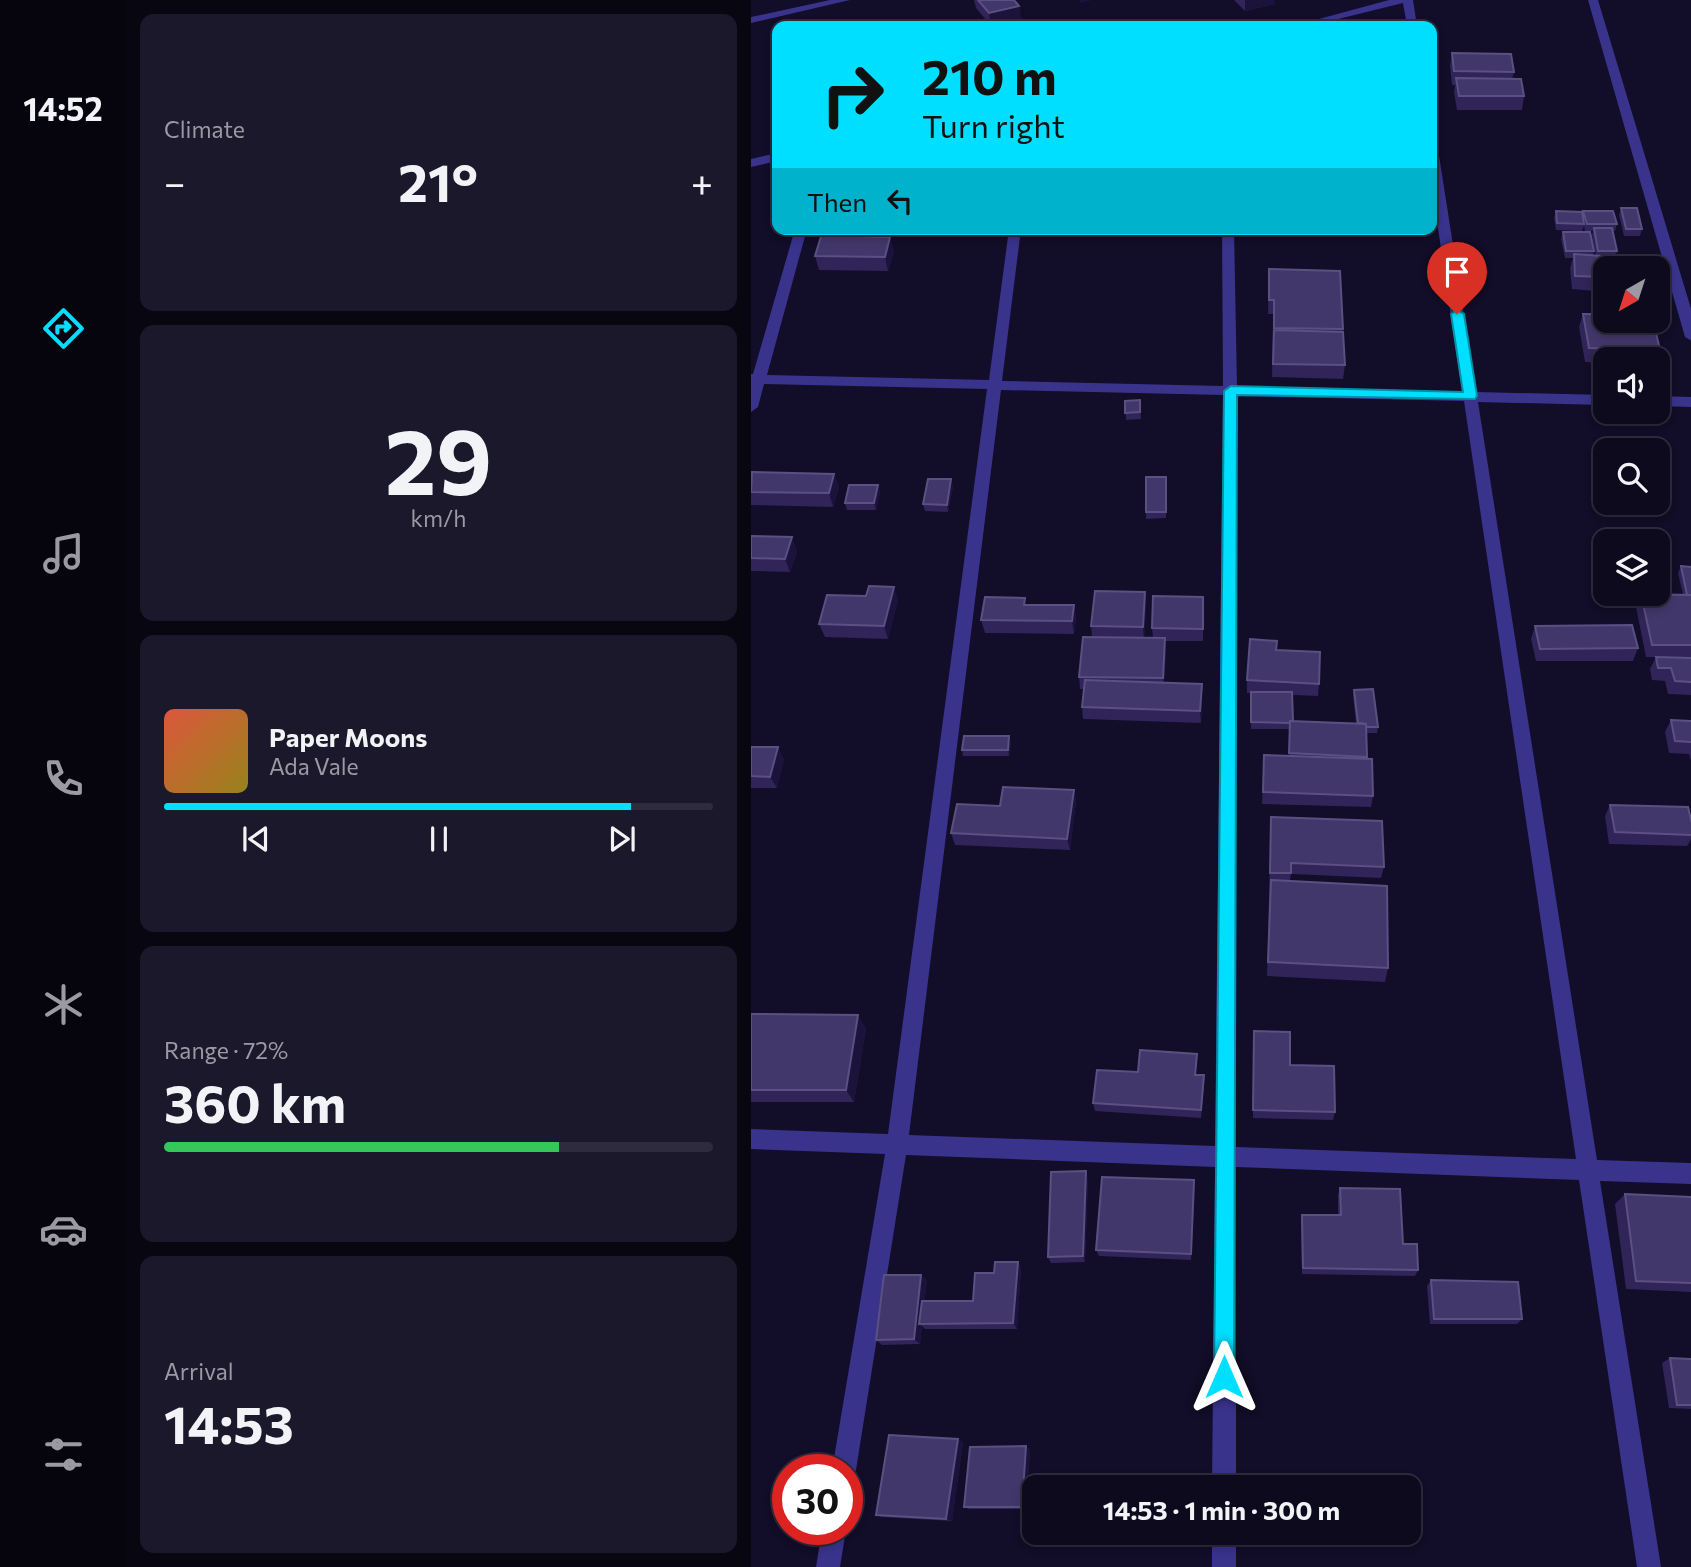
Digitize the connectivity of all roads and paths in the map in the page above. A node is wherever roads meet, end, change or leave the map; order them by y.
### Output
1 (845, 0) edge
2 (1402, 0) edge
3 (1408, 0) edge
4 (1593, 0) edge
5 (751, 20) edge
6 (1318, 21) edge
7 (1412, 21) edge
8 (772, 158) edge
9 (751, 163) edge
10 (1437, 182) edge
11 (799, 235) edge
12 (1014, 235) edge
13 (1228, 235) edge
14 (1691, 337) edge
15 (755, 379) edge
16 (997, 385) junction
17 (1231, 391) junction
18 (1470, 396) junction
19 (1593, 400) edge
20 (1670, 401) edge
21 (1691, 402) edge
22 (751, 407) edge
23 (751, 1139) edge
24 (897, 1144) junction
25 (1224, 1156) junction
26 (1589, 1170) junction
27 (1691, 1174) edge
28 (847, 1454) edge
29 (1224, 1475) edge
30 (832, 1545) edge
31 (1224, 1545) edge
32 (828, 1567) edge
33 (1224, 1567) edge
34 (1649, 1567) edge

1 - 5 street
2 - 6 street
3 - 7 street
4 - 14 street
8 - 9 street
10 - 18 street
11 - 15 street
12 - 16 street
13 - 17 street
15 - 16 street
15 - 22 street
16 - 17 street
16 - 24 street
17 - 18 street
17 - 25 street
18 - 19 street
18 - 26 street
20 - 21 street
23 - 24 street
24 - 25 street
24 - 28 street
25 - 26 street
25 - 29 street
26 - 27 street
26 - 34 street
30 - 32 street
31 - 33 street

